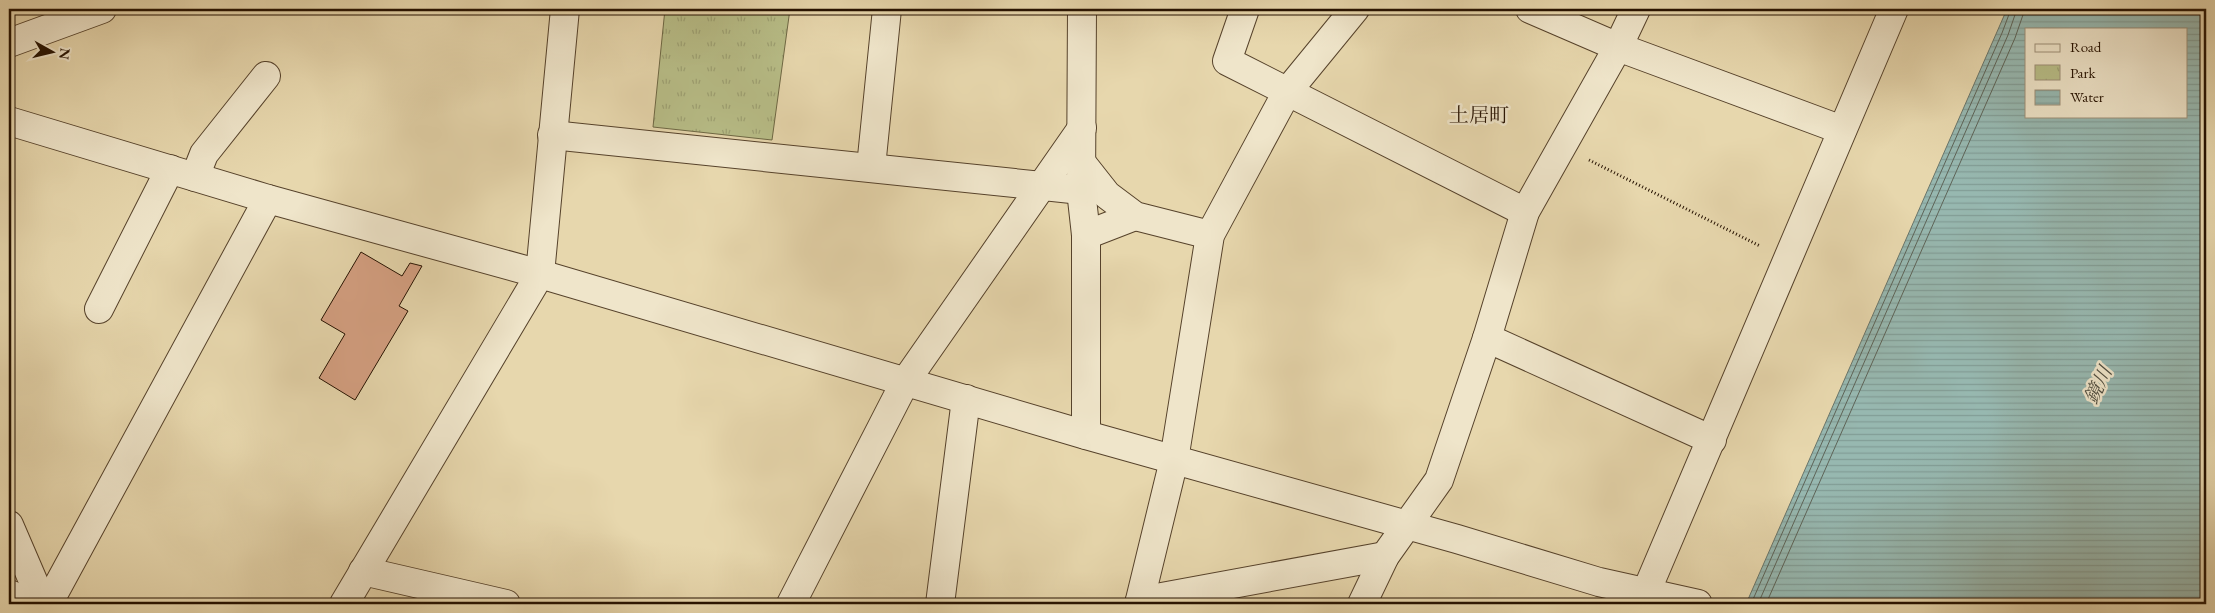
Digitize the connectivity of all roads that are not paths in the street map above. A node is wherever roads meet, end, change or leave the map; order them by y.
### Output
1 (102, 9) edge
2 (565, 9) edge
3 (887, 9) edge
4 (1082, 9) edge
5 (1245, 9) edge
6 (1355, 9) edge
7 (1530, 9) edge
8 (1636, 9) edge
9 (1894, 9) edge
10 (9, 44) edge
11 (1618, 47) junction
12 (266, 76) dead end
13 (1287, 92) junction
14 (9, 121) edge
15 (1082, 128) junction
16 (1842, 130) junction
17 (552, 135) junction
18 (1082, 162) junction
19 (871, 167) junction
20 (182, 173) junction
21 (1042, 186) junction
22 (1082, 190) junction
23 (268, 199) junction
24 (1525, 212) junction
25 (1135, 216) junction
26 (1086, 235) junction
27 (1210, 235) junction
28 (540, 274) junction
29 (99, 310) dead end
30 (1487, 338) junction
31 (906, 382) junction
32 (966, 400) junction
33 (1086, 435) junction
34 (1712, 440) junction
35 (1174, 460) junction
36 (9, 525) edge
37 (1407, 525) junction
38 (1385, 556) junction
39 (363, 570) junction
40 (9, 594) edge
41 (1644, 598) edge
42 (1139, 602) edge
43 (1693, 603) edge
44 (33, 604) edge
45 (43, 604) edge
46 (48, 604) edge
47 (344, 604) edge
48 (506, 604) edge
49 (791, 604) edge
50 (940, 604) edge
51 (1362, 604) edge

1 - 10 street
2 - 17 street
3 - 19 street
4 - 15 street
5 - 13 street
6 - 13 street
7 - 11 street
8 - 11 street
9 - 16 street
11 - 16 street
11 - 24 street
12 - 20 street
13 - 24 street
13 - 27 street
14 - 20 street
15 - 18 street
15 - 21 street
16 - 34 street
17 - 19 street
17 - 28 street
18 - 22 street
18 - 25 street
19 - 21 street
20 - 23 street
20 - 29 street
21 - 22 street
21 - 31 street
22 - 26 street
23 - 28 street
23 - 46 street
24 - 30 street
25 - 26 street
25 - 27 street
26 - 33 street
27 - 35 street
28 - 31 street
28 - 39 street
30 - 34 street
30 - 37 street
31 - 32 street
31 - 49 street
32 - 33 street
32 - 50 street
33 - 35 street
34 - 41 street
35 - 37 street
35 - 42 street
36 - 45 street
37 - 38 street
37 - 41 street
38 - 42 street
38 - 51 street
39 - 47 street
39 - 48 street
40 - 44 street
41 - 43 street

